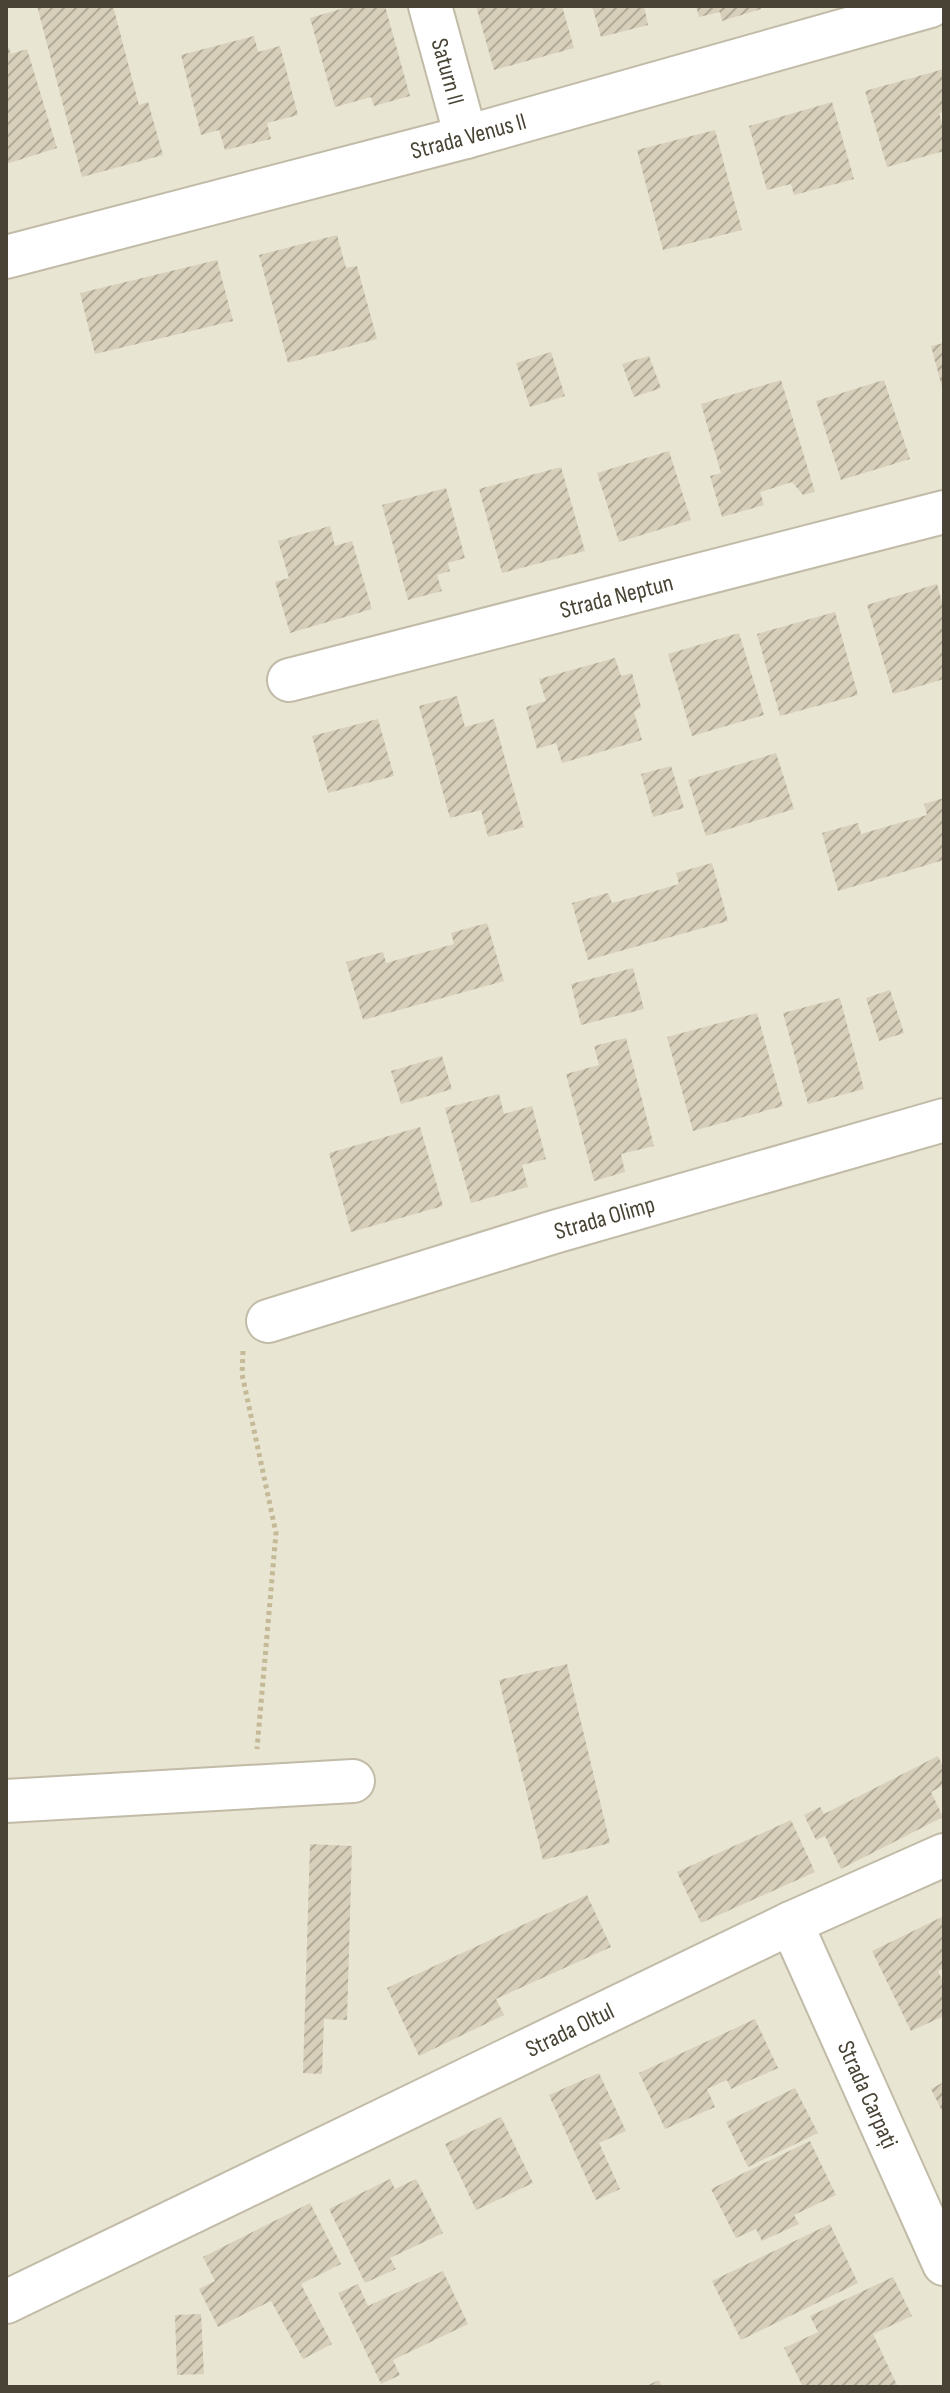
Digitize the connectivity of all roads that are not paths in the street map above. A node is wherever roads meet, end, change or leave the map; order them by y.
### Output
1 (430, 6) edge
2 (930, 6) edge
3 (466, 137) junction
4 (6, 257) edge
5 (944, 512) edge
6 (289, 680) dead end
7 (944, 1120) edge
8 (268, 1321) road end
9 (353, 1781) dead end
10 (6, 1801) edge
11 (944, 1855) edge
12 (791, 1923) junction
13 (944, 2264) edge
14 (6, 2302) edge

1 - 3 street, Saturn II
2 - 3 street, Strada Venus II
3 - 4 street, Strada Venus II
5 - 6 street, Strada Neptun
7 - 8 street, Strada Olimp
9 - 10 street
11 - 12 street, Strada Oltul
12 - 13 street, Strada Carpați
12 - 14 street, Strada Oltul

